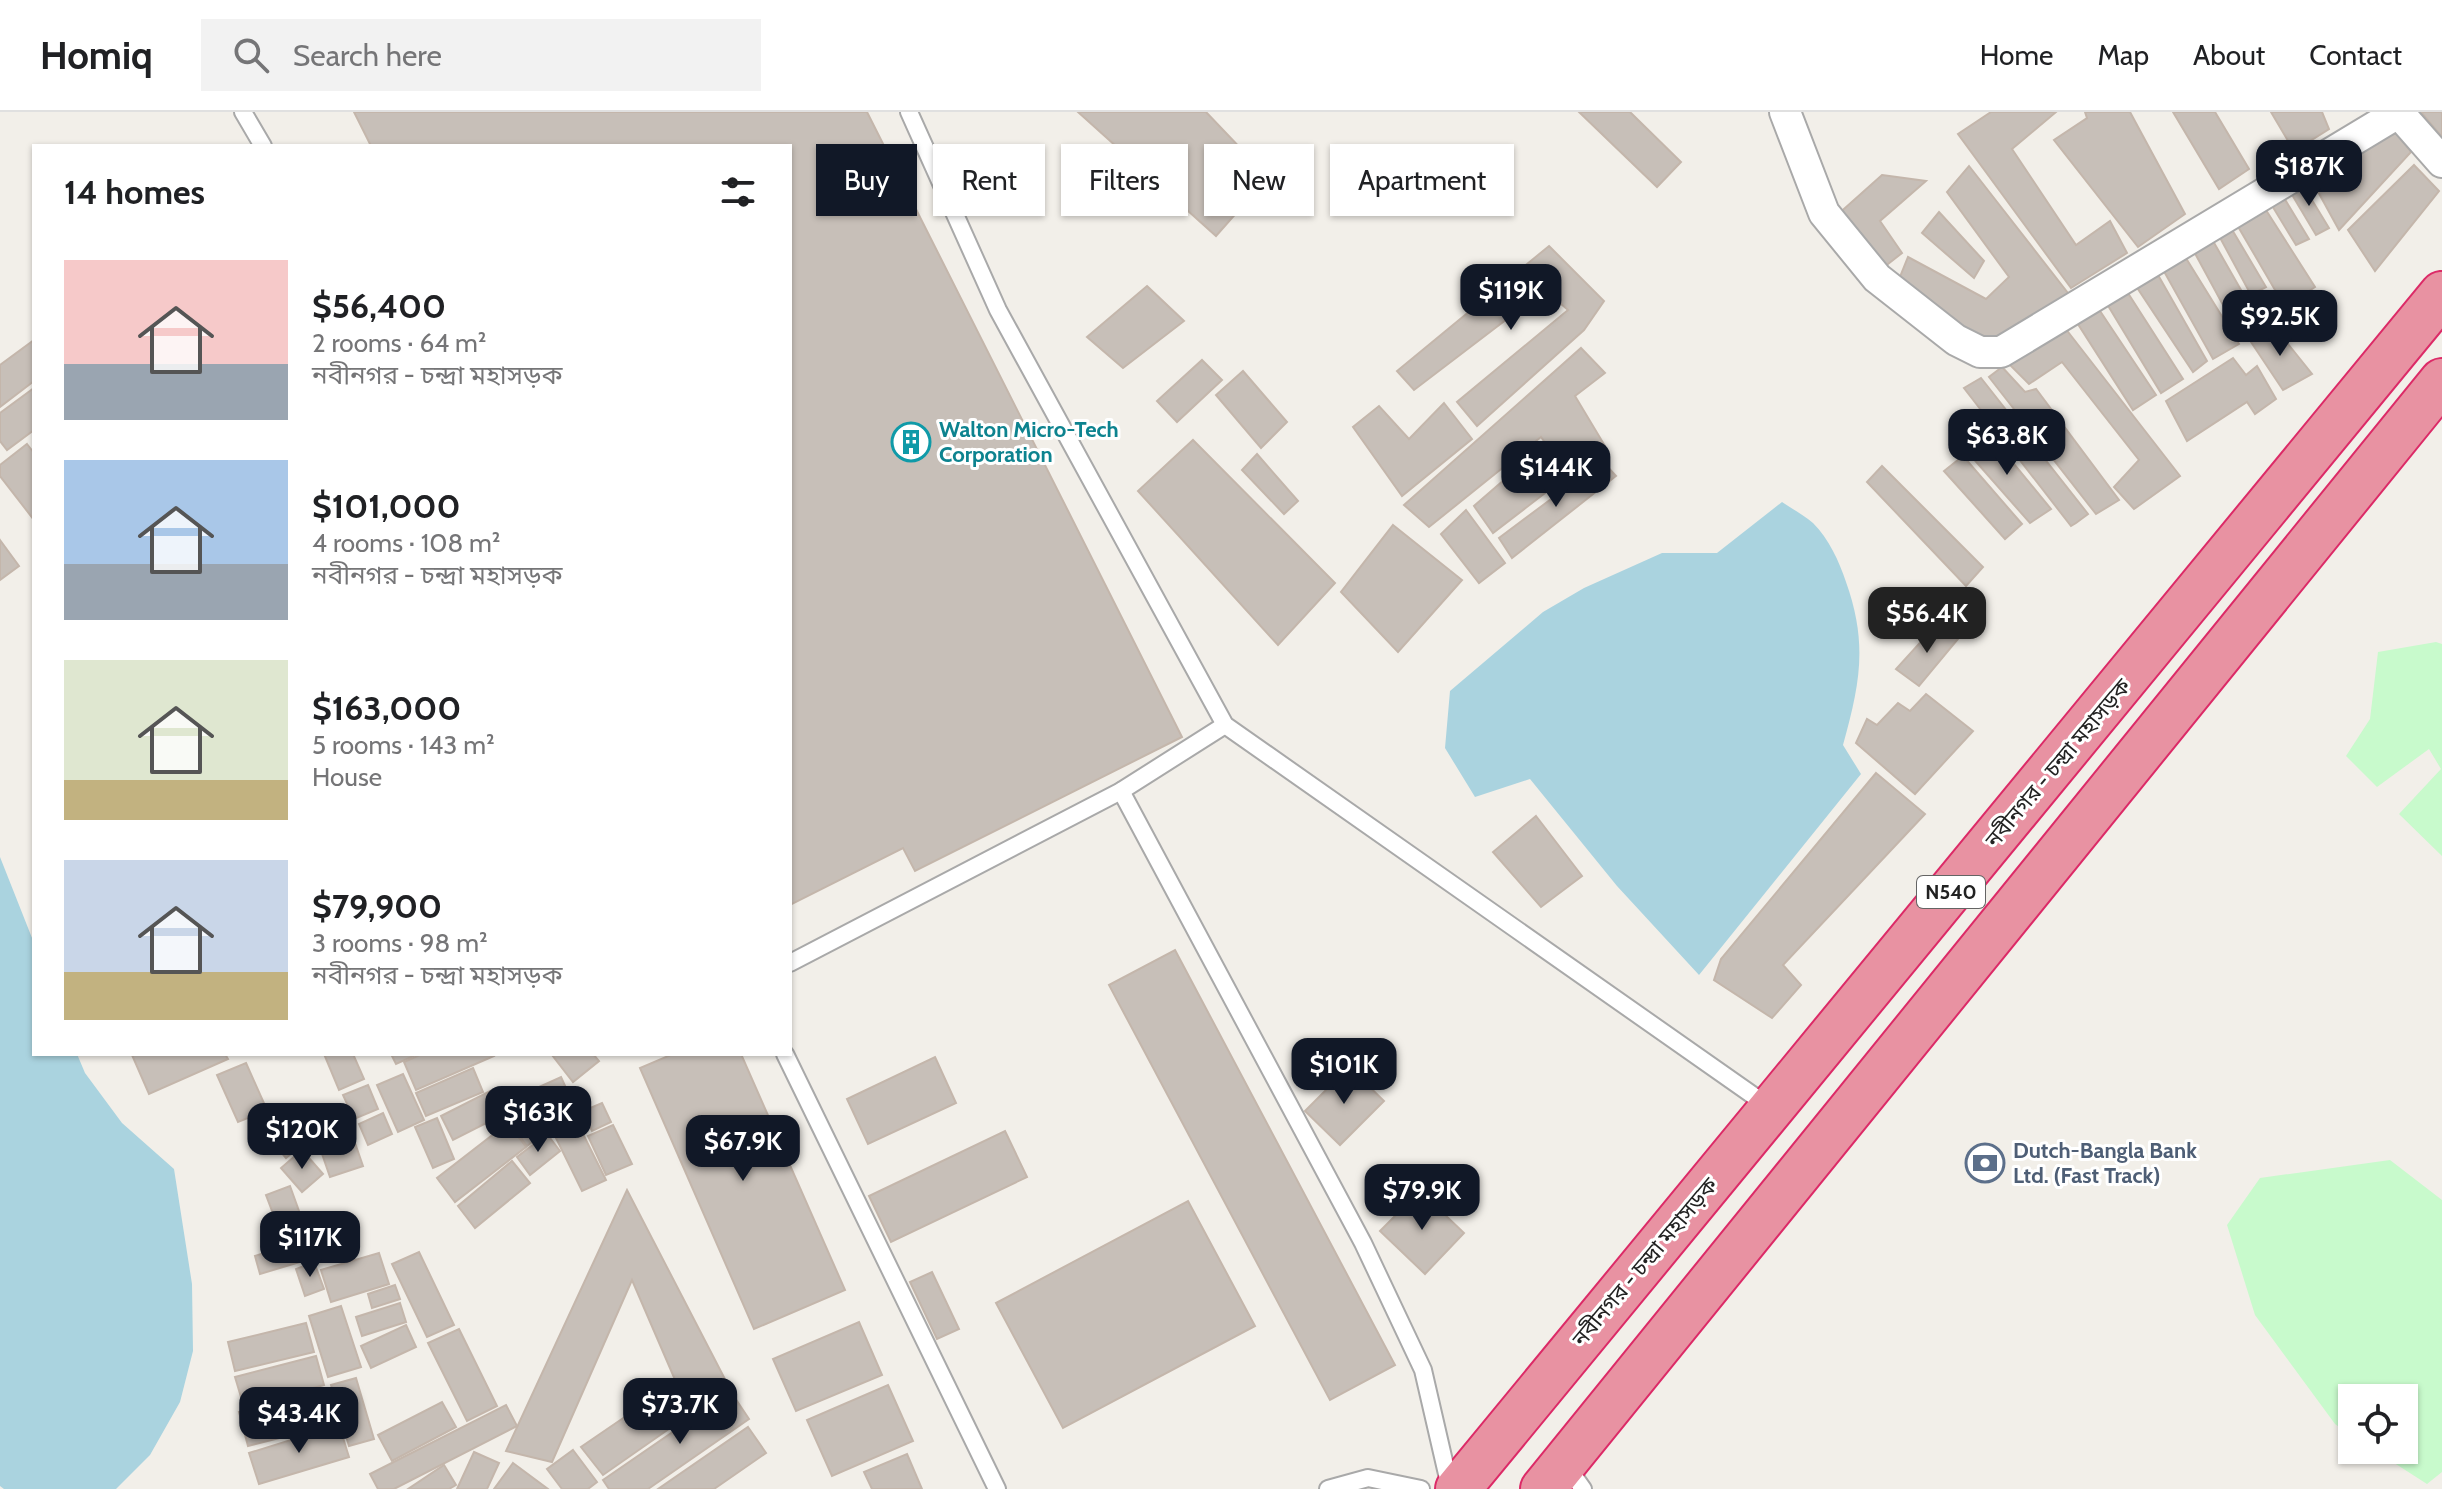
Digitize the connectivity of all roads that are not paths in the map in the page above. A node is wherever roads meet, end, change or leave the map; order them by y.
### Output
1 (243, 112) edge
2 (909, 112) edge
3 (1785, 112) edge
4 (2398, 112) edge
5 (262, 144) edge
6 (2442, 162) edge
7 (2442, 294) edge
8 (2442, 381) edge
9 (1225, 725) junction
10 (1121, 791) junction
11 (792, 962) edge
12 (786, 1056) edge
13 (1772, 1109) junction
14 (1564, 1480) edge
15 (997, 1489) edge
16 (1328, 1489) edge
17 (1421, 1489) edge
18 (1450, 1489) edge
19 (1458, 1489) edge

1 - 5 lane
2 - 9 lane
3 - 4 street
4 - 6 street
7 - 13 highway, নবীনগর - চন্দ্রা মহাসড়ক / N540
8 - 14 highway, N540
9 - 10 lane
9 - 13 lane
10 - 11 lane
10 - 18 lane
12 - 15 lane
13 - 19 highway, নবীনগর - চন্দ্রা মহাসড়ক / N540
16 - 17 lane

